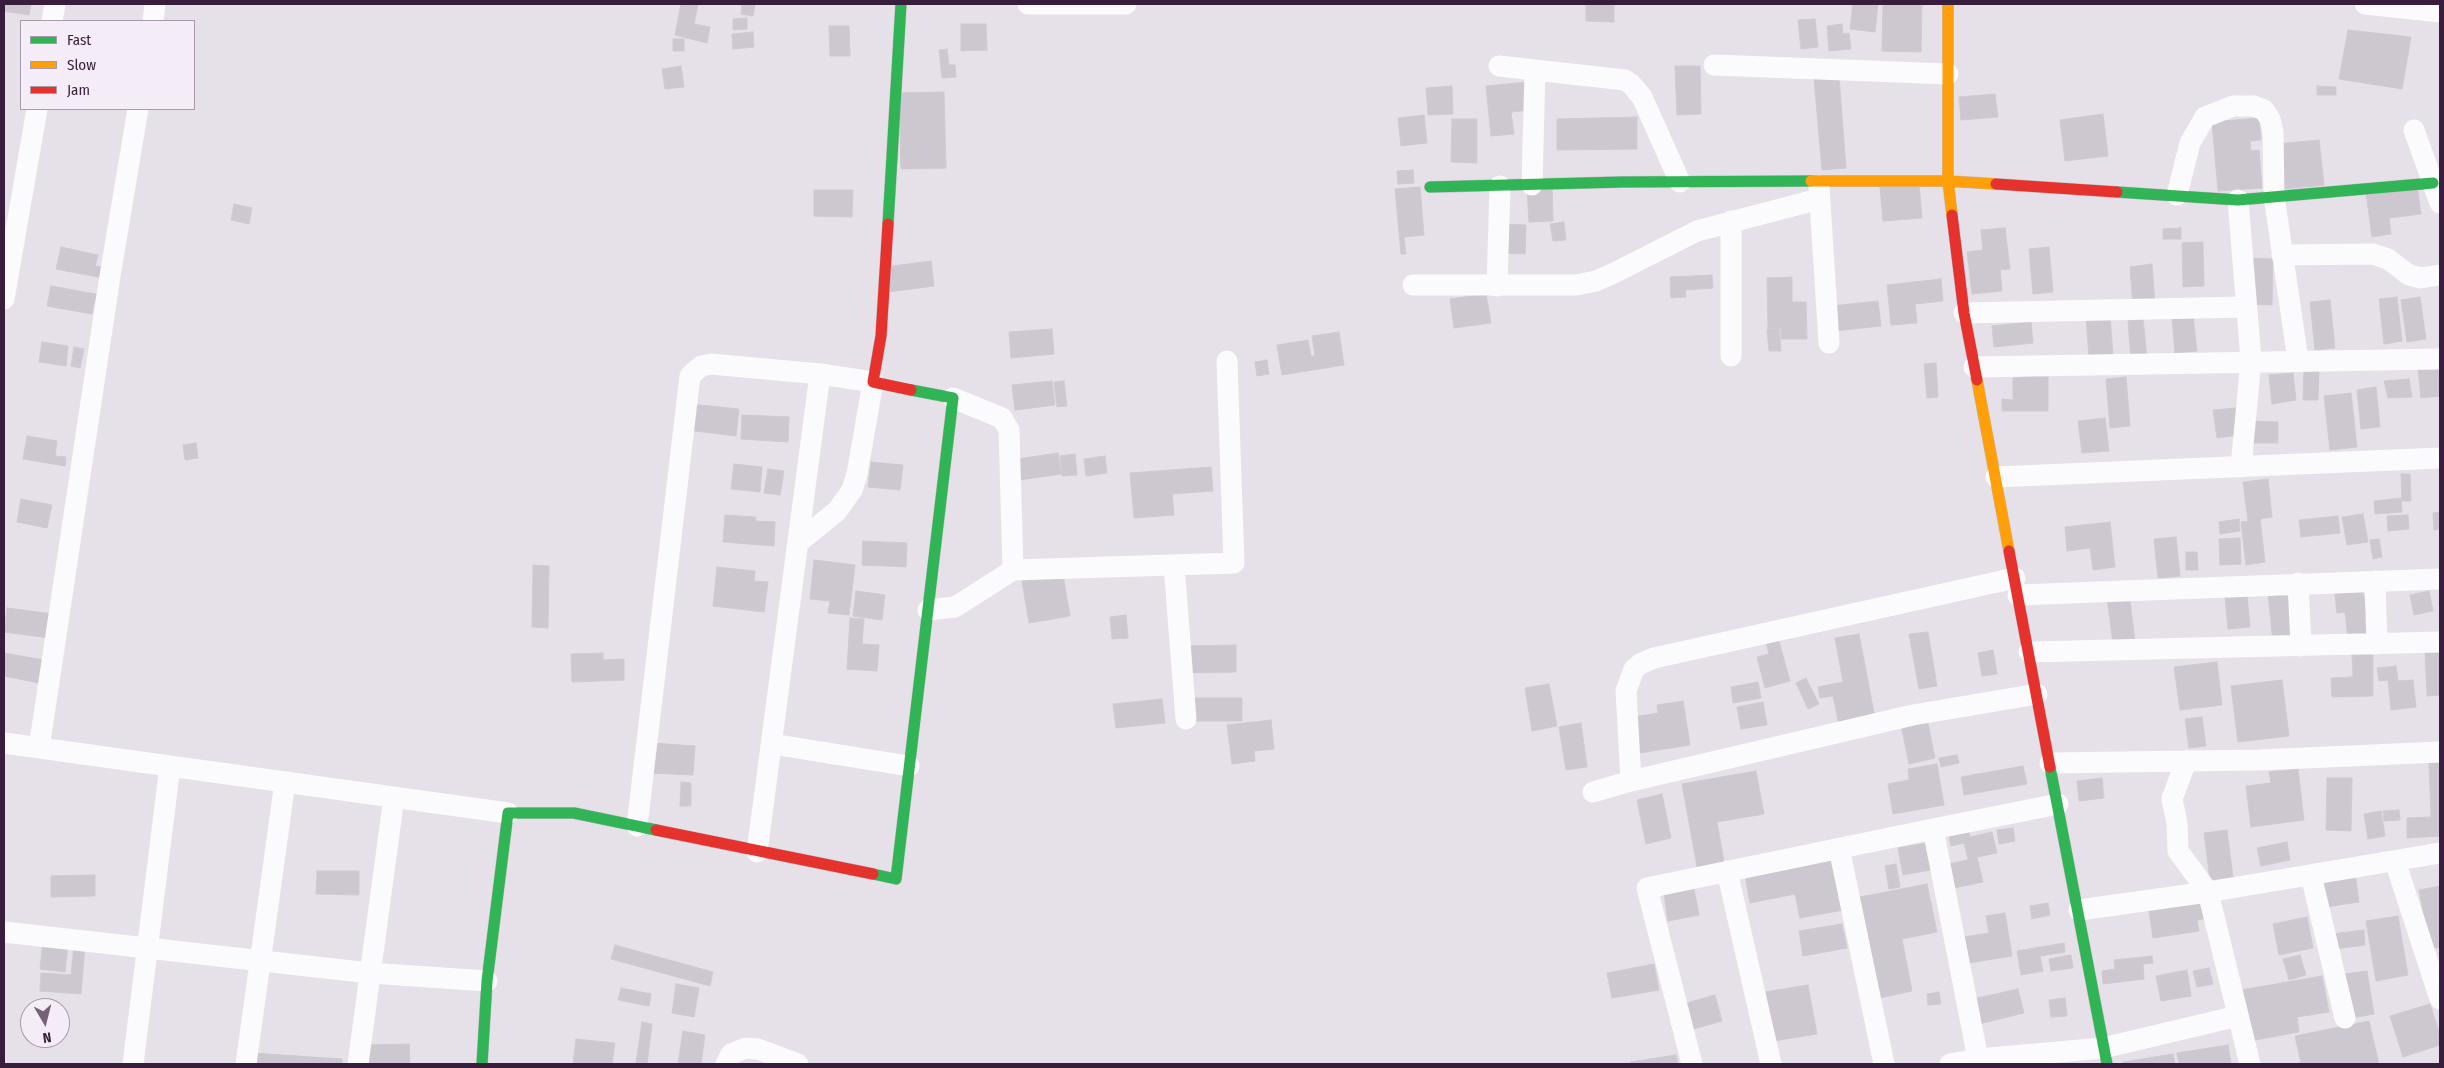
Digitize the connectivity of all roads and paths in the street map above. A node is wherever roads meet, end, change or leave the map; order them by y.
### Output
1 (55, 4) edge
2 (155, 4) edge
3 (901, 4) edge
4 (1014, 4) edge
5 (1028, 4) edge
6 (1126, 4) edge
7 (1948, 4) edge
8 (2365, 4) edge
9 (2440, 12) edge
10 (52, 20) edge
11 (152, 20) edge
12 (1714, 65) dead end
13 (1499, 66) dead end
14 (1535, 70) junction
15 (1948, 74) junction
16 (37, 110) edge
17 (138, 110) edge
18 (2414, 130) dead end
19 (1948, 181) junction
20 (1680, 182) junction
21 (2433, 183) junction
22 (1532, 184) junction
23 (1500, 186) junction
24 (1430, 187) dead end
25 (1819, 190) junction
26 (2177, 195) junction
27 (2274, 196) junction
28 (12, 199) edge
29 (2238, 200) junction
30 (2440, 203) edge
31 (1731, 221) junction
32 (2282, 255) junction
33 (2440, 275) edge
34 (1413, 285) dead end
35 (1498, 286) junction
36 (4, 299) edge
37 (2245, 308) junction
38 (1964, 314) junction
39 (1829, 343) dead end
40 (1731, 356) dead end
41 (2440, 358) edge
42 (2251, 360) junction
43 (2298, 360) junction
44 (1228, 362) dead end
45 (1974, 367) junction
46 (820, 374) junction
47 (873, 382) junction
48 (953, 398) junction
49 (2440, 458) edge
50 (2241, 467) junction
51 (1996, 477) junction
52 (800, 541) junction
53 (1174, 565) junction
54 (1013, 570) junction
55 (2440, 579) edge
56 (2374, 581) junction
57 (2298, 583) junction
58 (2016, 586) junction
59 (928, 610) junction
60 (2440, 642) edge
61 (2377, 644) junction
62 (2301, 646) junction
63 (2029, 652) junction
64 (2037, 694) junction
65 (1186, 719) dead end
66 (4, 743) edge
67 (772, 744) junction
68 (40, 748) junction
69 (2440, 752) edge
70 (2186, 761) junction
71 (2050, 763) junction
72 (170, 766) junction
73 (909, 766) junction
74 (1632, 781) junction
75 (285, 782) junction
76 (1593, 792) dead end
77 (394, 797) junction
78 (2058, 804) junction
79 (508, 813) junction
80 (637, 826) junction
81 (1933, 829) junction
82 (1839, 848) junction
83 (757, 852) junction
84 (2440, 853) edge
85 (2395, 861) junction
86 (1727, 871) junction
87 (2311, 875) junction
88 (2208, 892) junction
89 (2078, 910) junction
90 (4, 932) edge
91 (147, 948) junction
92 (260, 961) junction
93 (370, 973) junction
94 (487, 980) junction
95 (2440, 999) edge
96 (2238, 1016) junction
97 (2345, 1018) dead end
98 (2105, 1056) edge
99 (1979, 1062) edge
100 (133, 1064) edge
101 (246, 1064) edge
102 (358, 1064) edge
103 (482, 1064) edge
104 (726, 1064) edge
105 (798, 1064) edge
106 (1692, 1064) edge
107 (1771, 1064) edge
108 (1884, 1064) edge
109 (1950, 1064) edge
110 (2250, 1064) edge

1 - 10 street
2 - 11 street
3 - 47 street
4 - 5 street
5 - 6 street
7 - 15 street
8 - 9 street
12 - 15 street
13 - 14 street
14 - 20 street
14 - 22 street
15 - 19 street
16 - 28 street
17 - 68 street
18 - 21 street
19 - 25 street
19 - 26 street
19 - 38 street
20 - 22 street
20 - 25 street
21 - 27 street
21 - 30 street
22 - 23 street
23 - 24 street
23 - 35 street
25 - 31 street
25 - 39 street
26 - 27 street
26 - 29 street
27 - 29 street
27 - 32 street
28 - 36 street
29 - 37 street
31 - 35 street
31 - 40 street
32 - 33 street
32 - 43 street
34 - 35 street
37 - 38 street
37 - 42 street
38 - 45 street
41 - 43 street
42 - 43 street
42 - 45 street
42 - 50 street
44 - 53 street
45 - 51 street
46 - 47 street
46 - 52 street
46 - 80 street
47 - 48 street
47 - 52 street
48 - 54 street
48 - 59 street
49 - 50 street
50 - 51 street
51 - 58 street
52 - 67 street
53 - 54 street
53 - 65 street
54 - 59 street
55 - 56 street
56 - 57 street
56 - 61 street
57 - 58 street
57 - 62 street
58 - 63 street
58 - 74 street
59 - 73 street
60 - 61 street
61 - 62 street
62 - 63 street
63 - 64 street
64 - 71 street
64 - 74 street
66 - 68 street
67 - 73 street
67 - 83 street
68 - 72 street
69 - 70 street
70 - 71 street
70 - 88 street
71 - 78 street
72 - 75 street
72 - 91 street
73 - 83 street
74 - 76 street
75 - 77 street
75 - 92 street
77 - 79 street
77 - 93 street
78 - 81 street
78 - 89 street
79 - 80 street
79 - 94 street
80 - 83 street
81 - 82 street
81 - 99 street
82 - 86 street
82 - 108 street
84 - 85 street
85 - 87 street
85 - 95 street
86 - 106 street
86 - 107 street
87 - 88 street
87 - 97 street
88 - 89 street
88 - 96 street
89 - 98 street
90 - 91 street
91 - 92 street
91 - 100 street
92 - 93 street
92 - 101 street
93 - 94 street
93 - 102 street
94 - 103 street
96 - 98 street
96 - 110 street
98 - 99 street
99 - 109 street
104 - 105 street

